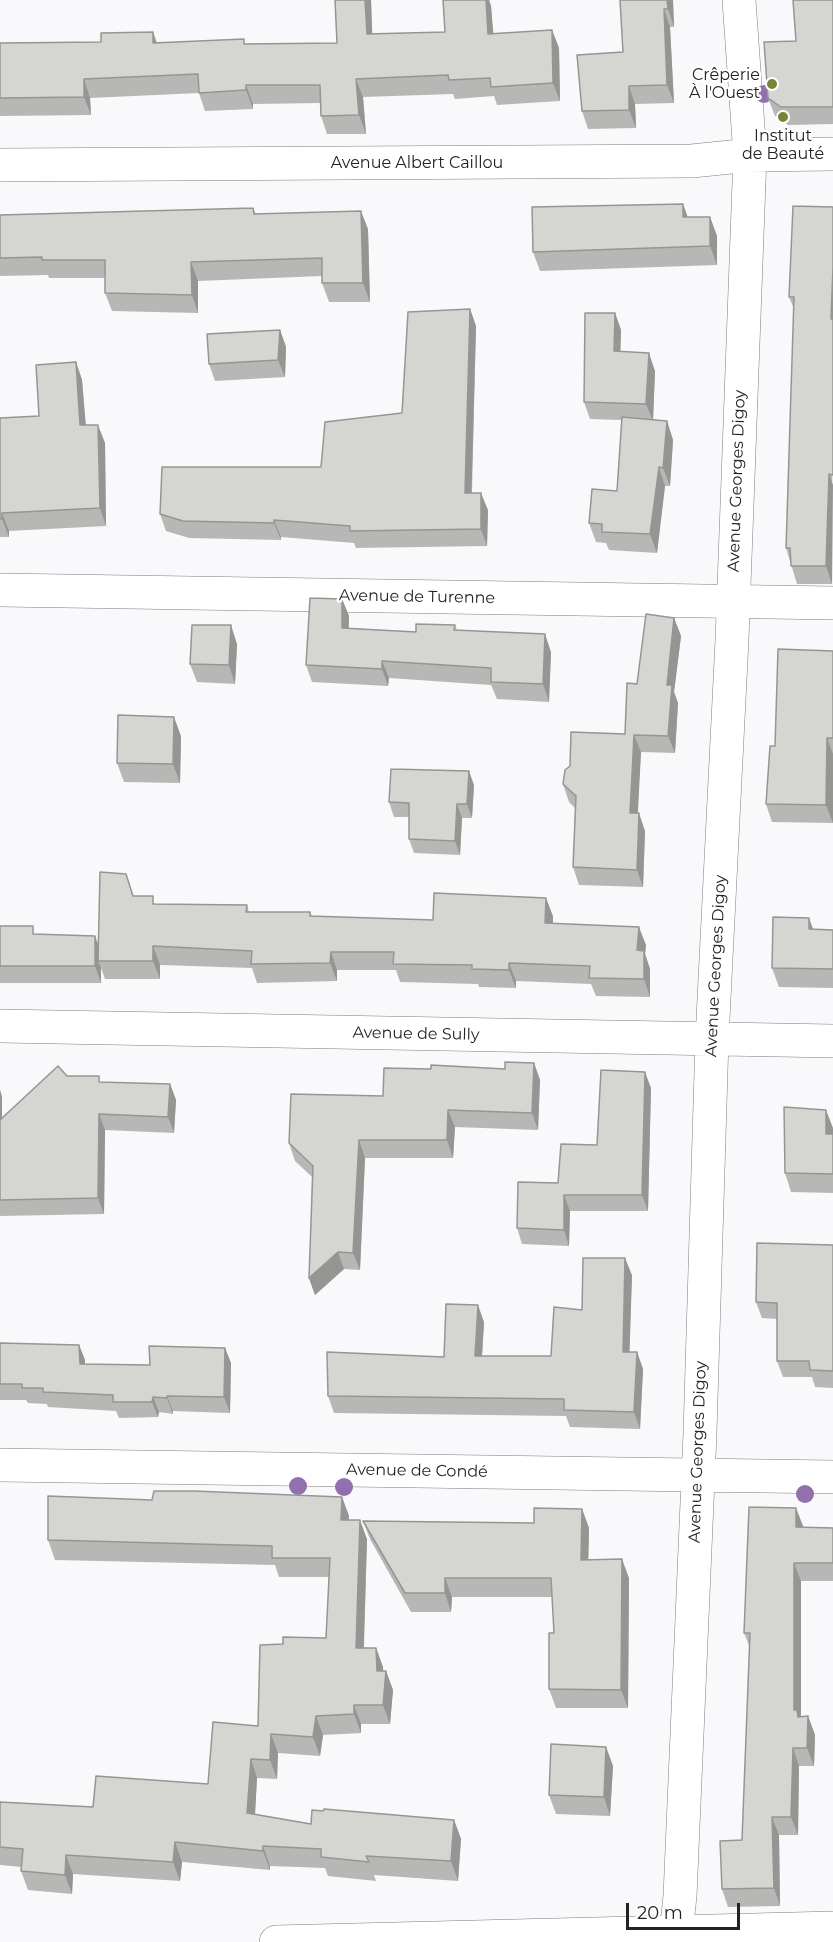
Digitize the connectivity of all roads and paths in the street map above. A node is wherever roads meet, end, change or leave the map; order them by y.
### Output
1 (739, 0) edge
2 (833, 154) edge
3 (750, 155) junction
4 (0, 165) edge
5 (0, 590) edge
6 (732, 602) junction
7 (833, 603) edge
8 (0, 1026) edge
9 (712, 1039) junction
10 (833, 1041) edge
11 (0, 1465) edge
12 (697, 1476) junction
13 (833, 1477) edge
14 (833, 1928) edge
15 (676, 1937) edge
16 (276, 1942) edge

1 - 3 street, Avenue Georges Digoy
2 - 3 street, Avenue Albert Caillou
3 - 4 street, Avenue Albert Caillou
3 - 6 street, Avenue Georges Digoy
5 - 6 street, Avenue de Turenne
6 - 7 street, Avenue de Turenne
6 - 9 street, Avenue Georges Digoy
8 - 9 street, Avenue de Sully
9 - 10 street, Avenue de Sully
9 - 12 street, Avenue Georges Digoy
11 - 12 street, Avenue de Condé
12 - 13 street, Avenue de Condé
12 - 15 street, Avenue Georges Digoy
14 - 15 street
15 - 16 street

